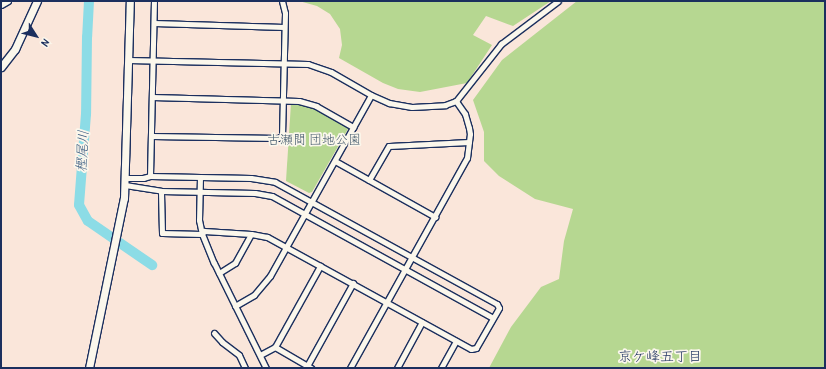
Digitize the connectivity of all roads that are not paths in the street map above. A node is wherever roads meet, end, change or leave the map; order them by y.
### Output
1 (8, 1) edge
2 (37, 1) edge
3 (130, 1) edge
4 (154, 1) edge
5 (282, 1) edge
6 (558, 1) edge
7 (1, 5) edge
8 (154, 24) junction
9 (284, 27) junction
10 (128, 60) junction
11 (153, 60) junction
12 (283, 63) junction
13 (1, 67) edge
14 (371, 95) junction
15 (152, 98) junction
16 (283, 100) junction
17 (456, 101) junction
18 (353, 127) junction
19 (152, 136) junction
20 (469, 142) junction
21 (335, 160) junction
22 (150, 176) junction
23 (200, 177) junction
24 (369, 180) junction
25 (125, 182) junction
26 (162, 190) junction
27 (199, 192) junction
28 (312, 201) junction
29 (305, 213) junction
30 (435, 217) junction
31 (202, 234) junction
32 (251, 234) junction
33 (287, 246) junction
34 (413, 257) junction
35 (320, 266) junction
36 (405, 270) junction
37 (219, 273) junction
38 (353, 283) junction
39 (387, 302) junction
40 (235, 306) junction
41 (493, 318) junction
42 (422, 322) junction
43 (214, 333) dead end
44 (456, 341) junction
45 (275, 347) junction
46 (260, 355) junction
47 (309, 367) edge
48 (89, 368) edge
49 (245, 368) edge
50 (266, 368) edge
51 (350, 368) edge
52 (397, 368) edge
53 (442, 368) edge

1 - 7 street
2 - 13 street
3 - 10 street
4 - 8 street
5 - 9 street
6 - 17 street
8 - 9 street
8 - 11 street
9 - 12 street
10 - 11 street
10 - 25 street
11 - 12 street
11 - 15 street
12 - 14 street
12 - 16 street
14 - 17 street
14 - 18 street
15 - 16 street
15 - 19 street
16 - 18 street
16 - 19 street
17 - 20 street
18 - 21 street
19 - 22 street
20 - 24 street
20 - 30 street
21 - 24 street
21 - 28 street
22 - 23 street
22 - 25 street
23 - 27 street
23 - 28 street
24 - 30 street
25 - 26 street
25 - 48 street
26 - 27 street
26 - 31 street
27 - 29 street
27 - 31 street
28 - 29 street
28 - 34 street
29 - 33 street
29 - 36 street
30 - 34 street
31 - 32 street
31 - 37 street
32 - 33 street
32 - 37 street
33 - 35 street
33 - 40 street
34 - 36 street
34 - 41 street
35 - 38 street
35 - 45 street
36 - 39 street
36 - 41 street
37 - 40 street
38 - 39 street
38 - 47 street
39 - 42 street
39 - 51 street
40 - 46 street
41 - 44 street
42 - 44 street
42 - 52 street
43 - 49 street
44 - 53 street
45 - 46 street
45 - 47 street
46 - 50 street

